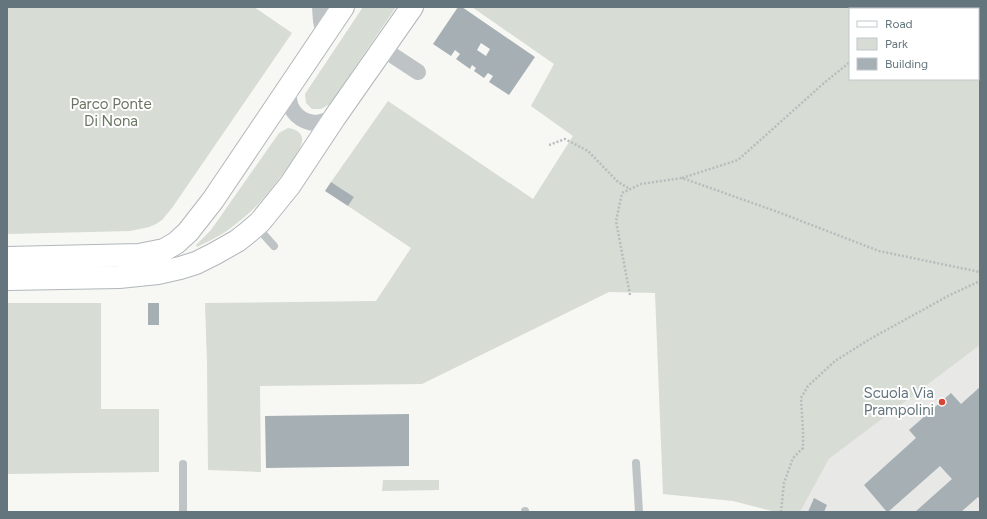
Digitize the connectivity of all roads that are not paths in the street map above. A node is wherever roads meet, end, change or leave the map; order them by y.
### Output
1 (320, 7) edge
2 (343, 7) edge
3 (412, 7) edge
4 (324, 35) junction
5 (383, 49) junction
6 (418, 72) dead end
7 (291, 85) junction
8 (335, 117) junction
9 (256, 226) junction
10 (274, 246) dead end
11 (15, 268) edge
12 (636, 463) dead end
13 (183, 464) dead end
14 (183, 512) edge
15 (639, 512) edge

1 - 4 street
2 - 4 street
3 - 5 street
4 - 7 street
5 - 6 street
5 - 8 street
7 - 8 street
7 - 11 street
8 - 9 street
9 - 10 lane
9 - 11 street
12 - 15 lane
13 - 14 lane

